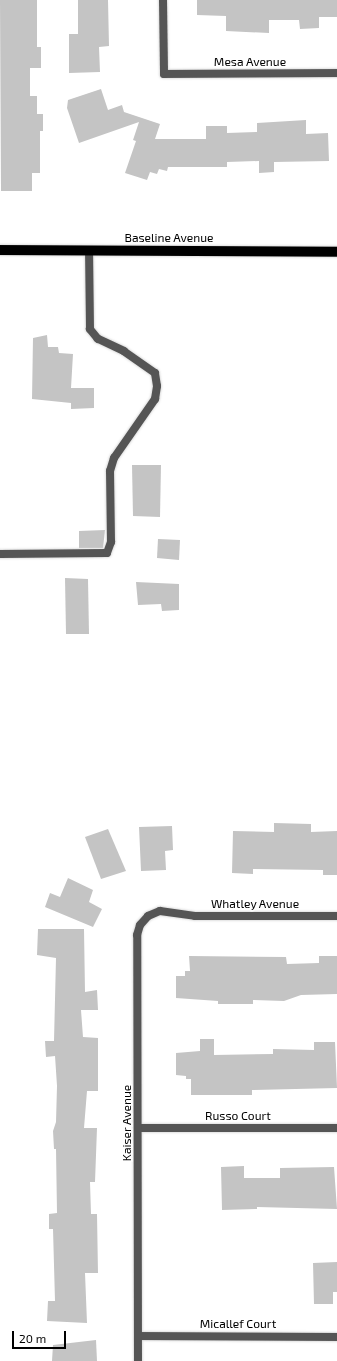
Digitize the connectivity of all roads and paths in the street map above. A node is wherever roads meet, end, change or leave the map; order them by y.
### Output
1 (163, 0) edge
2 (337, 73) edge
3 (0, 250) edge
4 (88, 250) junction
5 (337, 252) edge
6 (0, 554) edge
7 (174, 913) joint
8 (337, 916) edge
9 (139, 1128) junction
10 (337, 1128) edge
11 (139, 1336) junction
12 (337, 1337) edge
13 (138, 1361) edge

1 - 2 street, Mesa Avenue
3 - 4 main road, Baseline Avenue
4 - 5 main road, Baseline Avenue
4 - 6 street
7 - 8 street, Whatley Avenue
7 - 9 street, Kaiser Avenue
9 - 10 street, Russo Court
9 - 11 street, Kaiser Avenue
11 - 12 street, Micallef Court
11 - 13 street, Kaiser Avenue

